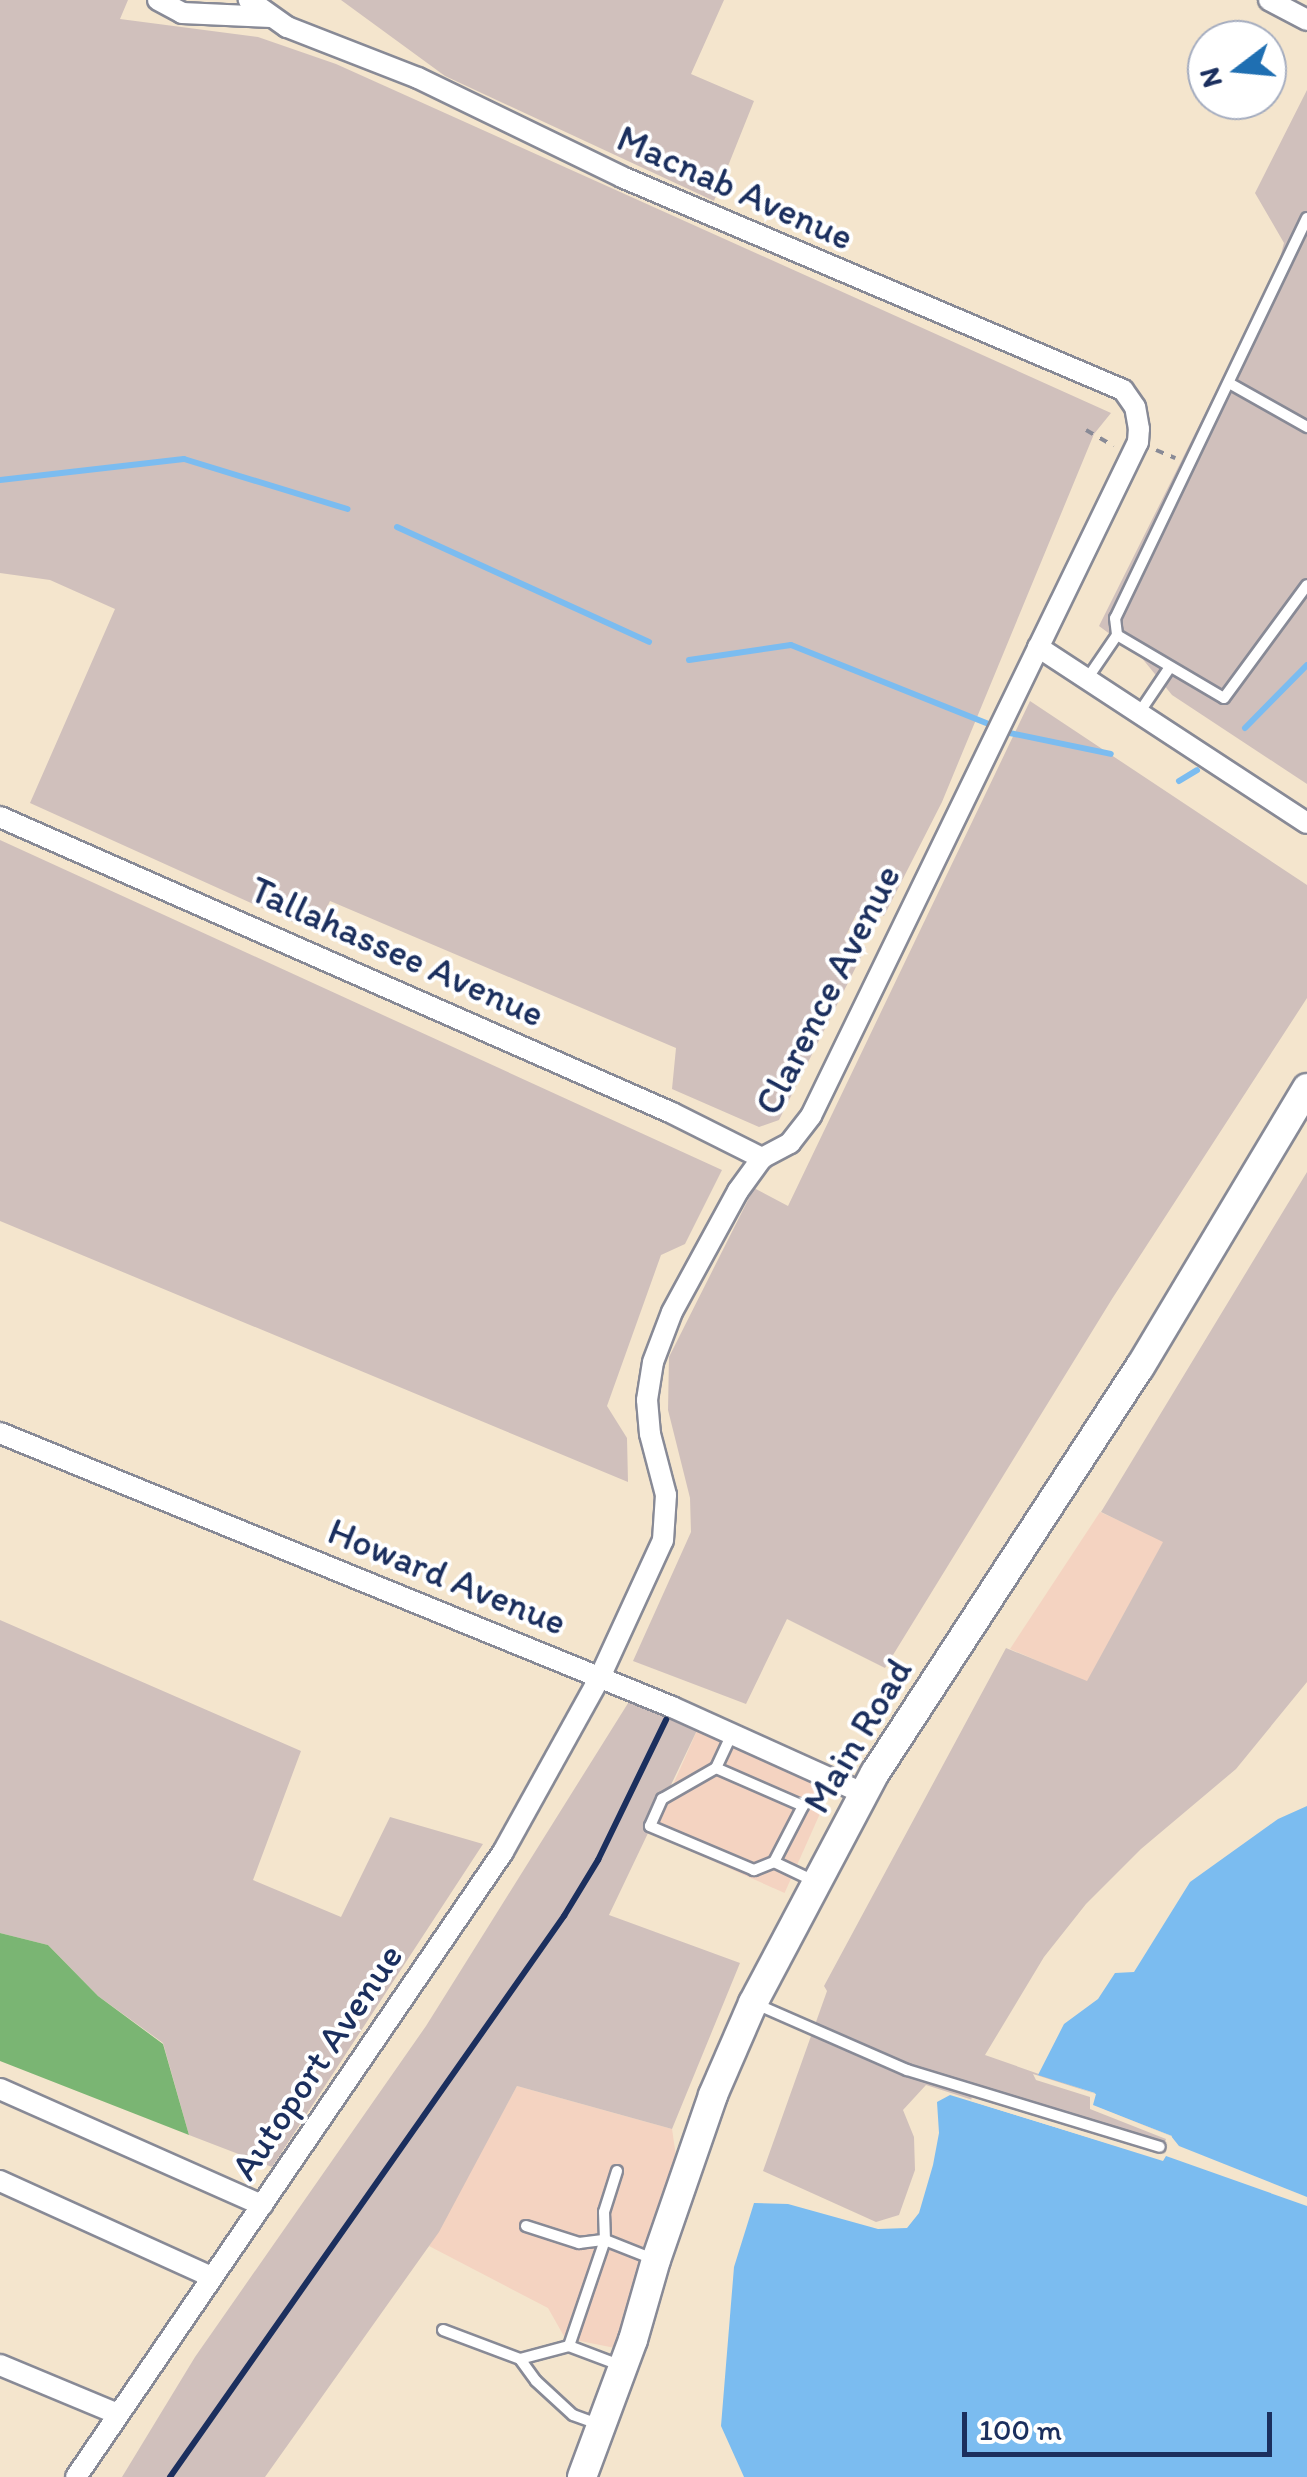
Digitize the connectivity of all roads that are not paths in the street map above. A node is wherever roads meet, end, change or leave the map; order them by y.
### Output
1 (158, 0) edge
2 (250, 0) edge
3 (1270, 0) edge
4 (271, 18) junction
5 (1307, 20) edge
6 (1307, 218) edge
7 (1228, 383) junction
8 (1307, 427) edge
9 (1135, 449) joint
10 (1307, 585) edge
11 (1117, 635) junction
12 (1038, 647) junction
13 (1170, 667) junction
14 (1087, 679) junction
15 (1139, 712) junction
16 (0, 817) edge
17 (1307, 822) edge
18 (1307, 1088) edge
19 (762, 1158) junction
20 (0, 1433) edge
21 (600, 1677) junction
22 (732, 1734) junction
23 (716, 1768) junction
24 (865, 1794) junction
25 (774, 1862) junction
26 (817, 1882) junction
27 (754, 2003) junction
28 (0, 2089) edge
29 (1160, 2146) dead end
30 (617, 2171) dead end
31 (0, 2180) edge
32 (262, 2205) junction
33 (526, 2226) dead end
34 (605, 2240) junction
35 (656, 2260) junction
36 (212, 2277) junction
37 (444, 2330) dead end
38 (569, 2346) junction
39 (520, 2359) junction
40 (0, 2365) edge
41 (623, 2366) junction
42 (118, 2414) junction
43 (601, 2426) junction
44 (76, 2477) edge
45 (582, 2477) edge

1 - 4 street, Macnab Avenue
2 - 4 street, Macnab Avenue
3 - 5 street
4 - 9 street, Macnab Avenue
6 - 7 lane
7 - 8 lane
7 - 11 lane
9 - 12 street, Clarence Avenue
10 - 13 lane
11 - 13 lane
11 - 14 lane
12 - 14 street
12 - 19 street, Clarence Avenue
13 - 15 lane
14 - 15 street
15 - 17 street
16 - 19 street, Tallahassee Avenue
18 - 24 main road, Main Road
19 - 21 street, Clarence Avenue
20 - 21 street, Howard Avenue
21 - 22 street, Howard Avenue
21 - 32 street, Autoport Avenue
22 - 23 lane
22 - 24 street, Howard Avenue
23 - 25 lane
23 - 25 lane
24 - 26 main road, Main Road
25 - 26 lane
26 - 27 main road, Main Road
27 - 29 lane
27 - 35 main road, Main Road
28 - 32 street
30 - 34 lane
31 - 36 street
32 - 36 street, Autoport Avenue
33 - 34 lane
34 - 35 lane
34 - 38 lane
35 - 41 main road, Main Road
36 - 42 street, Autoport Avenue
37 - 39 lane
38 - 39 lane
38 - 41 lane
39 - 43 lane
40 - 42 street
41 - 43 main road, Main Road
42 - 44 street, Autoport Avenue
43 - 45 main road, Main Road

